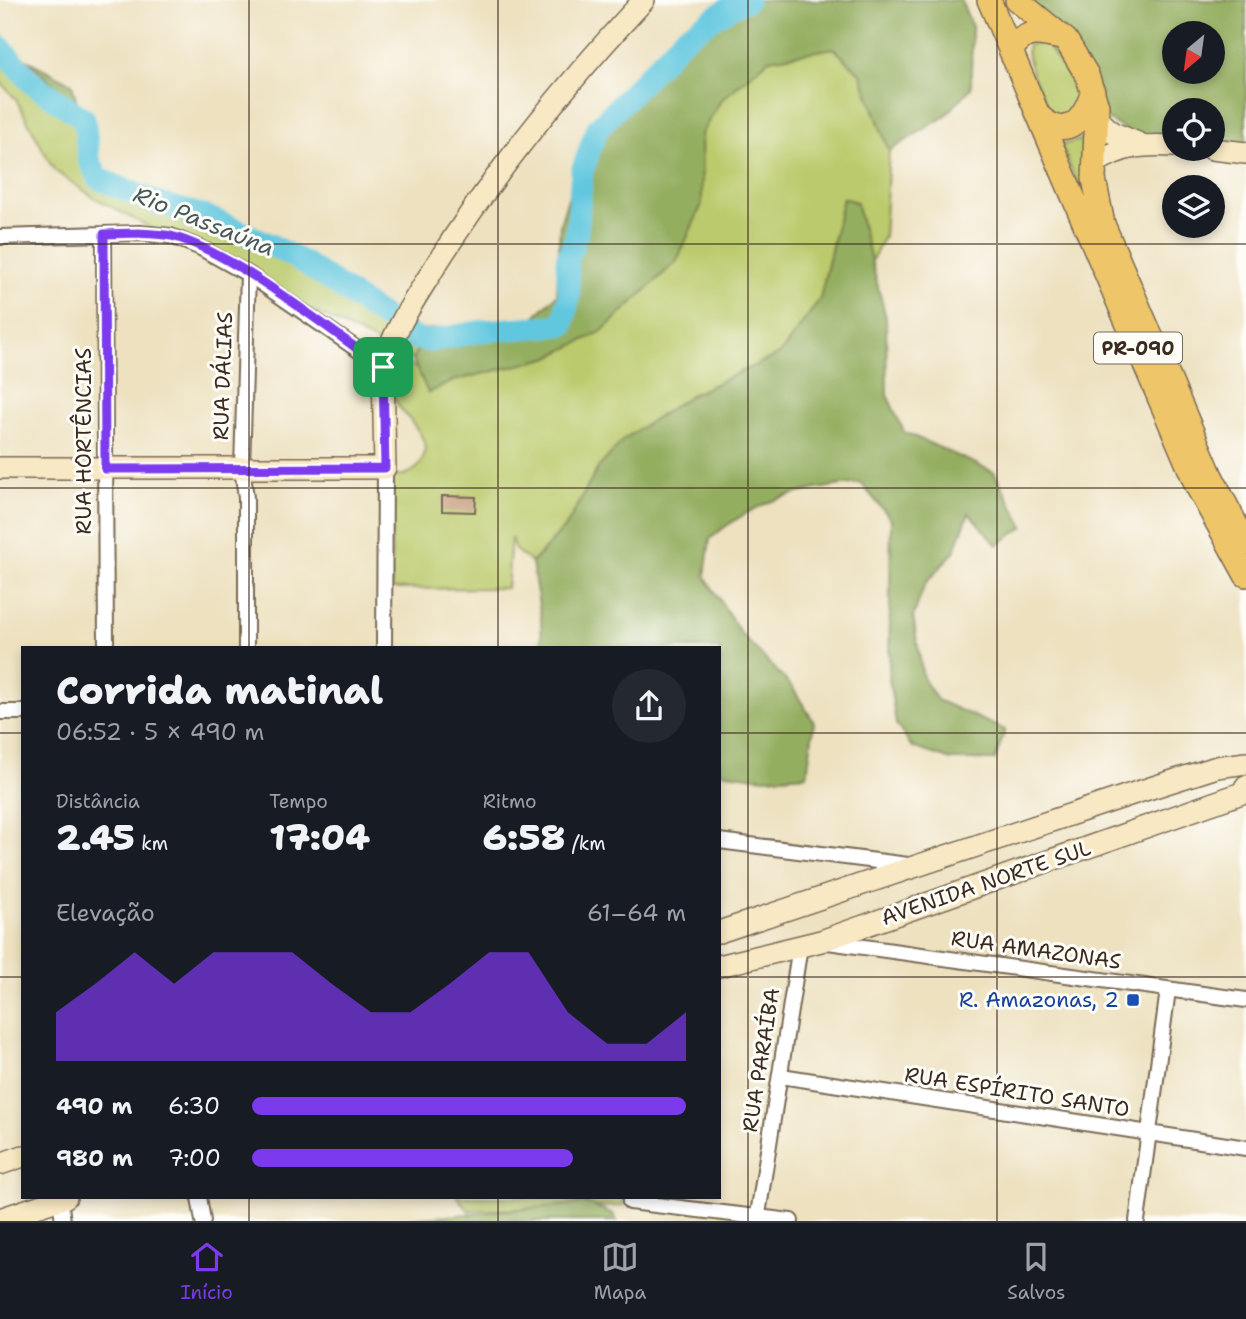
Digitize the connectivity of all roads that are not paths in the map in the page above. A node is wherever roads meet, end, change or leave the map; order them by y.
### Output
1 (644, 0) edge
2 (989, 0) edge
3 (1017, 0) edge
4 (1066, 40) junction
5 (1013, 57) junction
6 (1093, 91) junction
7 (1039, 116) junction
8 (1098, 119) junction
9 (1140, 144) junction
10 (1162, 145) edge
11 (1225, 151) edge
12 (1246, 153) edge
13 (1094, 164) junction
14 (104, 234) junction
15 (0, 237) edge
16 (248, 274) junction
17 (383, 367) junction
18 (242, 467) junction
19 (0, 468) edge
20 (385, 468) junction
21 (105, 469) junction
22 (1246, 544) edge
23 (1246, 575) edge
24 (106, 646) edge
25 (246, 646) edge
26 (384, 646) edge
27 (0, 712) edge
28 (21, 712) edge
29 (1246, 763) edge
30 (1246, 786) edge
31 (721, 841) edge
32 (913, 866) junction
33 (757, 919) junction
34 (721, 931) edge
35 (810, 944) junction
36 (727, 964) edge
37 (1168, 990) junction
38 (1246, 1000) edge
39 (781, 1076) junction
40 (1151, 1135) junction
41 (1246, 1148) edge
42 (21, 1157) edge
43 (0, 1164) edge
44 (21, 1171) edge
45 (0, 1176) edge
46 (31, 1199) edge
47 (60, 1199) edge
48 (63, 1199) edge
49 (199, 1199) edge
50 (630, 1202) dead end
51 (0, 1217) edge
52 (757, 1219) edge
53 (63, 1221) edge
54 (203, 1221) edge
55 (791, 1221) edge
56 (1138, 1221) edge

1 - 17 street
2 - 5 main road, PR-090
3 - 4 main road, PR-090
4 - 5 main road
4 - 6 main road, PR-090
5 - 7 main road, PR-090
6 - 7 main road
6 - 8 main road, PR-090
7 - 23 main road, PR-090
8 - 9 street
8 - 13 main road, PR-090
9 - 10 street
9 - 13 street
11 - 12 street
13 - 22 main road, PR-090
14 - 15 street
14 - 16 street
14 - 21 street, RUA HORTÊNCIAS
16 - 17 street
16 - 18 street, RUA DÁLIAS
17 - 20 street
18 - 20 street
18 - 21 street
18 - 25 street, RUA DÁLIAS
19 - 21 street
20 - 26 street
21 - 24 street, RUA HORTÊNCIAS
27 - 28 street
29 - 32 street, AVENIDA NORTE SUL
30 - 35 street, AVENIDA NORTE SUL
31 - 32 street
32 - 33 street, AVENIDA NORTE SUL
33 - 34 street, AVENIDA NORTE SUL
33 - 36 street
35 - 36 street, AVENIDA NORTE SUL
35 - 37 street, RUA AMAZONAS
35 - 39 street, RUA PARAÍBA
37 - 38 street, RUA AMAZONAS
37 - 40 street
39 - 40 street, RUA ESPÍRITO SANTO
39 - 52 street, RUA PARAÍBA
40 - 41 street, RUA ESPÍRITO SANTO
40 - 56 street
42 - 43 street
44 - 45 street
46 - 51 street
47 - 51 street
48 - 53 street
49 - 54 street
50 - 52 street
52 - 55 street

